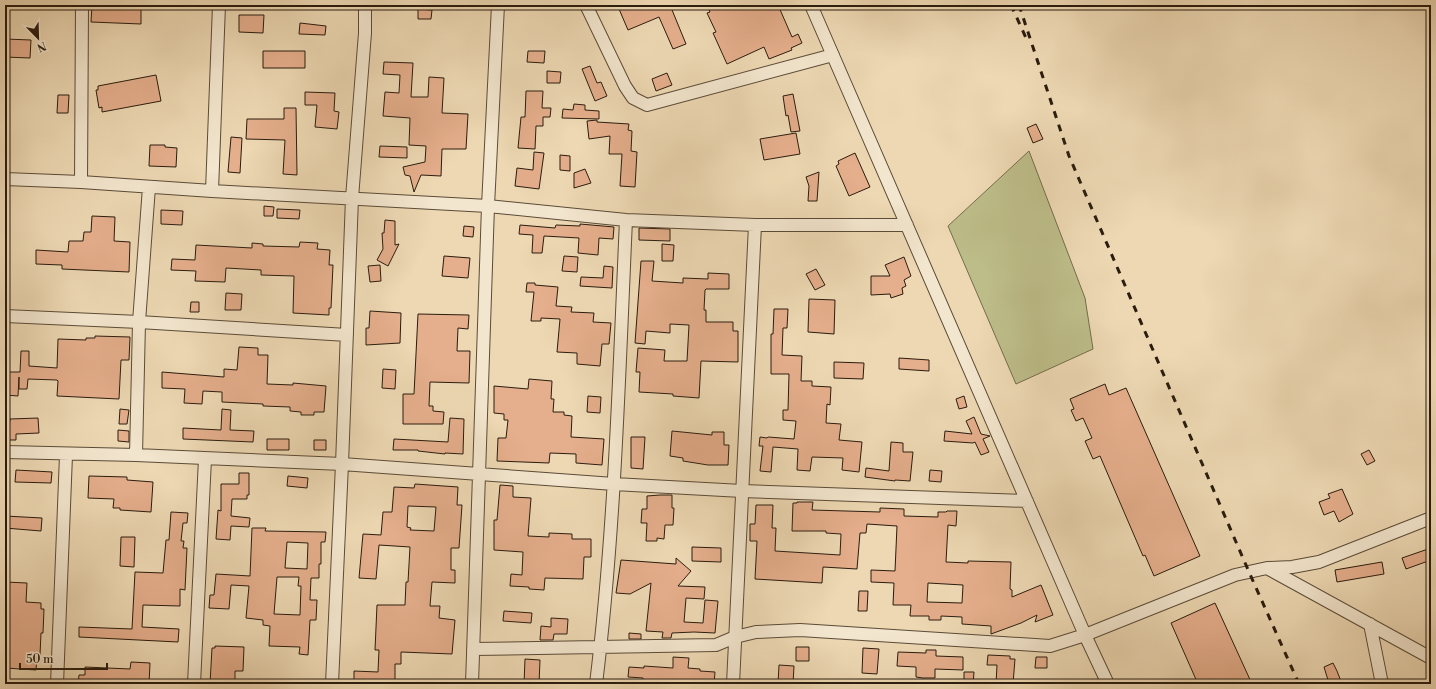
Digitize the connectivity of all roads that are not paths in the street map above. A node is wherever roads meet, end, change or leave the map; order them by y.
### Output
1 (82, 5) edge
2 (219, 5) edge
3 (365, 5) edge
4 (498, 5) edge
5 (586, 5) edge
6 (811, 5) edge
7 (833, 54) junction
8 (5, 179) edge
9 (81, 182) junction
10 (149, 187) junction
11 (212, 191) junction
12 (352, 198) junction
13 (488, 206) junction
14 (626, 220) junction
15 (755, 225) junction
16 (907, 225) junction
17 (5, 316) edge
18 (139, 322) junction
19 (347, 336) junction
20 (5, 452) edge
21 (66, 455) junction
22 (136, 455) junction
23 (205, 459) junction
24 (342, 464) junction
25 (479, 474) junction
26 (614, 484) junction
27 (742, 491) junction
28 (1027, 501) junction
29 (1431, 518) edge
30 (1267, 568) junction
31 (1370, 624) junction
32 (1085, 635) junction
33 (735, 637) junction
34 (601, 647) junction
35 (473, 649) junction
36 (1431, 658) edge
37 (57, 684) edge
38 (194, 684) edge
39 (332, 684) edge
40 (472, 684) edge
41 (596, 684) edge
42 (733, 684) edge
43 (1108, 684) edge
44 (1382, 684) edge

1 - 9 street
2 - 11 street
3 - 12 street
4 - 13 street
5 - 7 street
6 - 7 street
7 - 16 street
8 - 9 street
9 - 10 street
10 - 11 street
10 - 18 street
11 - 12 street
12 - 13 street
12 - 19 street
13 - 14 street
13 - 25 street
14 - 15 street
14 - 26 street
15 - 16 street
15 - 27 street
16 - 28 street
17 - 18 street
18 - 19 street
18 - 22 street
19 - 24 street
20 - 21 street
21 - 22 street
21 - 37 street
22 - 23 street
23 - 24 street
23 - 38 street
24 - 25 street
24 - 39 street
25 - 26 street
25 - 35 street
26 - 27 street
26 - 34 street
27 - 28 street
27 - 33 street
28 - 32 street
29 - 30 street
30 - 31 street
30 - 32 street
31 - 36 street
31 - 44 street
32 - 33 street
32 - 43 street
33 - 34 street
33 - 42 street
34 - 35 street
34 - 41 street
35 - 40 street

